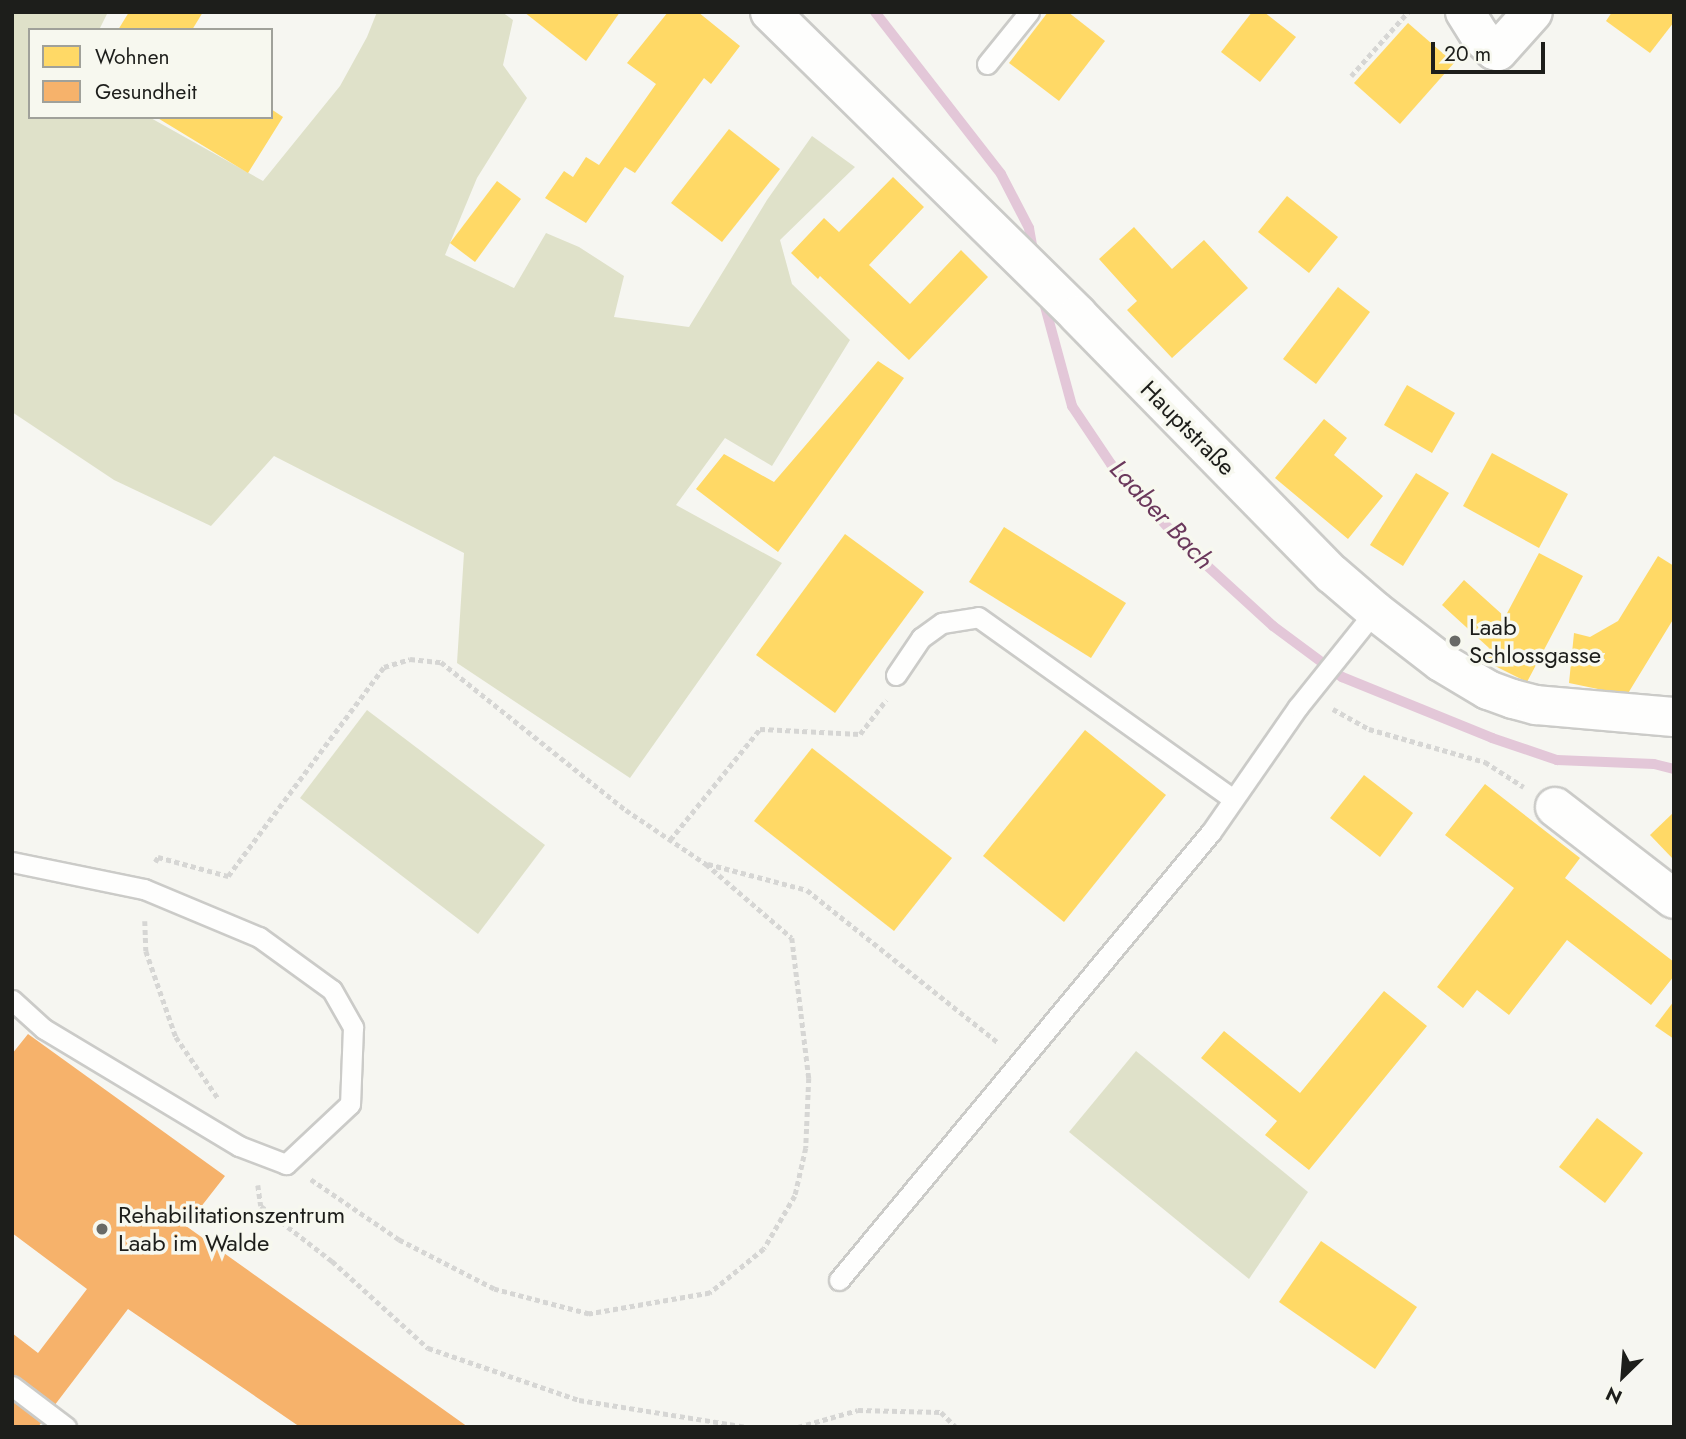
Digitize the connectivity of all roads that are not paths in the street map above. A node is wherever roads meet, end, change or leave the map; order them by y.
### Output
1 (770, 12) edge
2 (1029, 12) edge
3 (1465, 12) edge
4 (1533, 12) edge
5 (987, 64) dead end
6 (1375, 611) junction
7 (895, 676) road end
8 (1674, 717) edge
9 (1232, 799) junction
10 (1555, 807) road end
11 (12, 862) edge
12 (1674, 899) edge
13 (12, 1000) edge
14 (839, 1280) dead end
15 (12, 1386) edge
16 (66, 1427) edge

1 - 6 street, Hauptstraße
2 - 5 lane
3 - 4 street
6 - 8 street, Hauptstraße
6 - 9 lane
7 - 9 lane
9 - 14 lane
10 - 12 street
11 - 13 lane
15 - 16 lane

